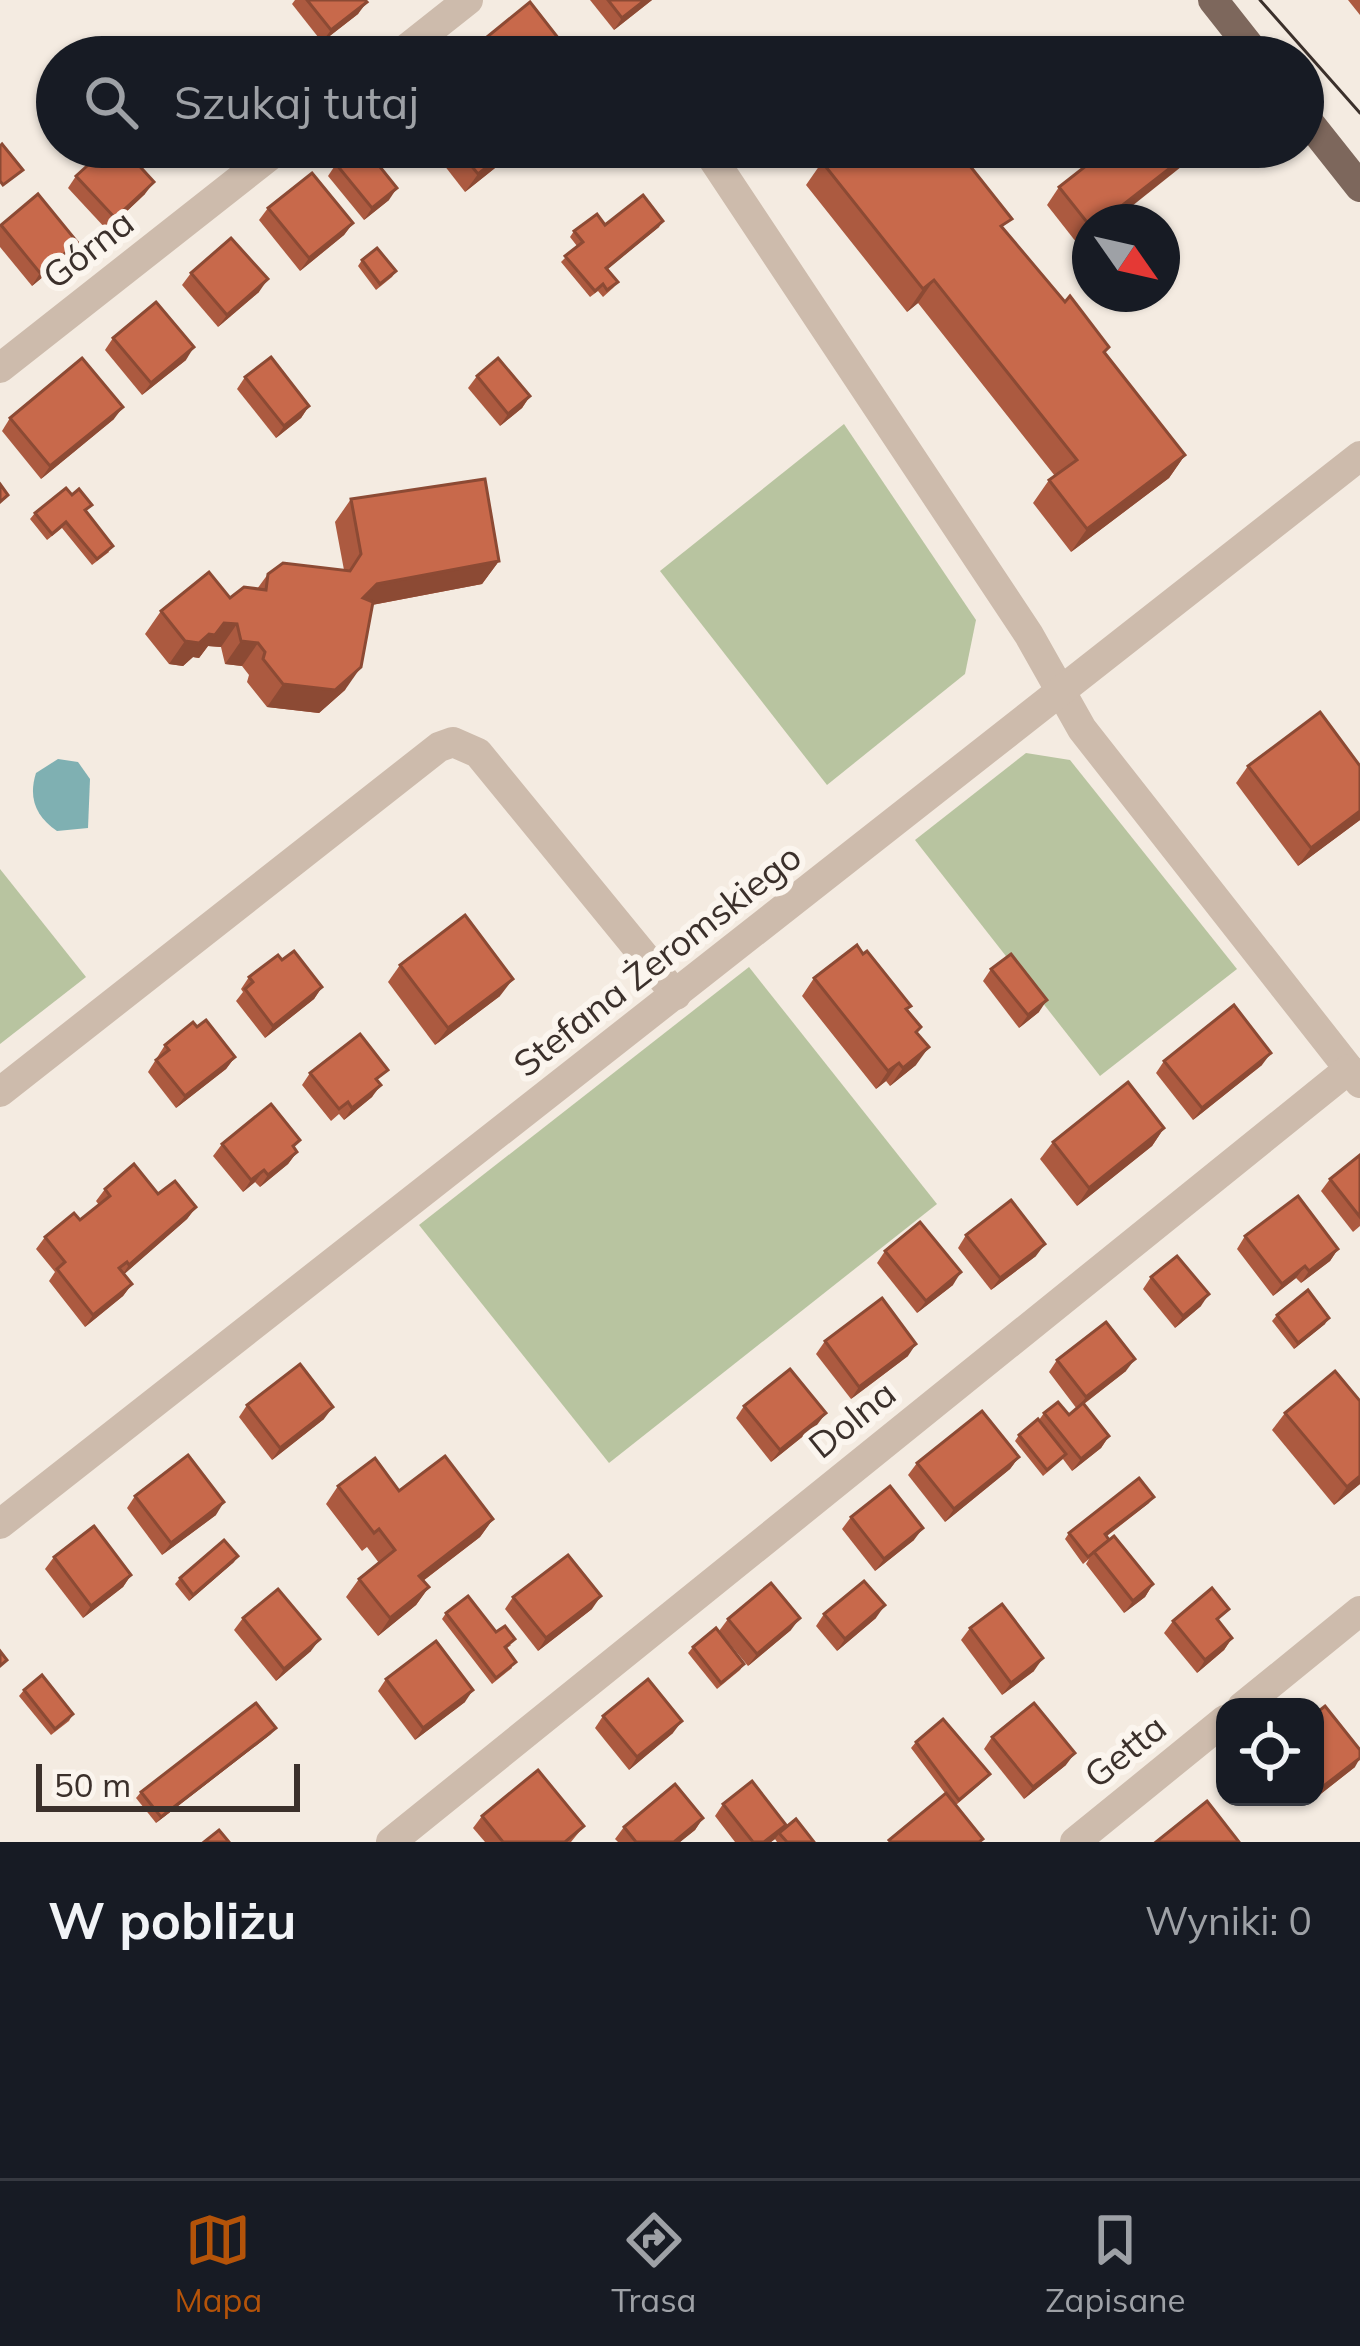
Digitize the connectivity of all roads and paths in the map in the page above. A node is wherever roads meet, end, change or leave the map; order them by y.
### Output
1 (468, 0) edge
2 (1213, 0) edge
3 (423, 36) edge
4 (1241, 36) edge
5 (1324, 142) edge
6 (254, 168) edge
7 (719, 168) edge
8 (1360, 187) edge
9 (0, 368) edge
10 (1360, 456) edge
11 (1062, 692) junction
12 (676, 995) junction
13 (1354, 1076) edge
14 (0, 1092) edge
15 (0, 1524) edge
16 (1360, 1611) edge
17 (1253, 1698) edge
18 (1216, 1727) edge
19 (391, 1842) edge
20 (1075, 1842) edge

1 - 3 street
2 - 4 main road
5 - 8 main road
6 - 9 street, Górna
7 - 11 street
10 - 11 street, Stefana Żeromskiego
11 - 12 street, Stefana Żeromskiego
11 - 13 street
12 - 14 street
12 - 15 street, Stefana Żeromskiego
13 - 19 street, Dolna
16 - 17 street
18 - 20 street, Getta

